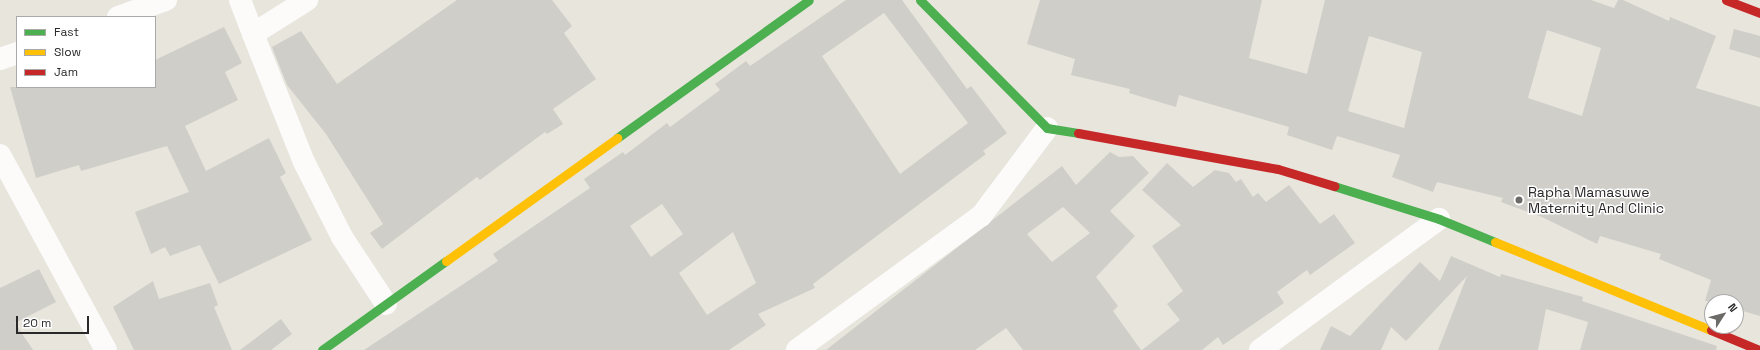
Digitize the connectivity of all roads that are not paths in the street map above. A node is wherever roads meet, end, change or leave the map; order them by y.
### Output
1 (166, 0) edge
2 (240, 0) edge
3 (307, 0) edge
4 (920, 0) edge
5 (1726, 0) edge
6 (807, 1) edge
7 (1760, 13) edge
8 (121, 16) edge
9 (253, 34) junction
10 (16, 53) edge
11 (0, 59) edge
12 (1047, 128) junction
13 (0, 156) edge
14 (1439, 219) junction
15 (386, 304) junction
16 (106, 350) edge
17 (322, 350) edge
18 (797, 350) edge
19 (1260, 350) edge
20 (1760, 350) edge

1 - 8 street
2 - 9 street
3 - 9 street
4 - 12 street
5 - 7 street
6 - 15 street
9 - 15 street
10 - 11 street
12 - 14 street
12 - 18 street
13 - 16 street
14 - 19 street
14 - 20 street
15 - 17 street

